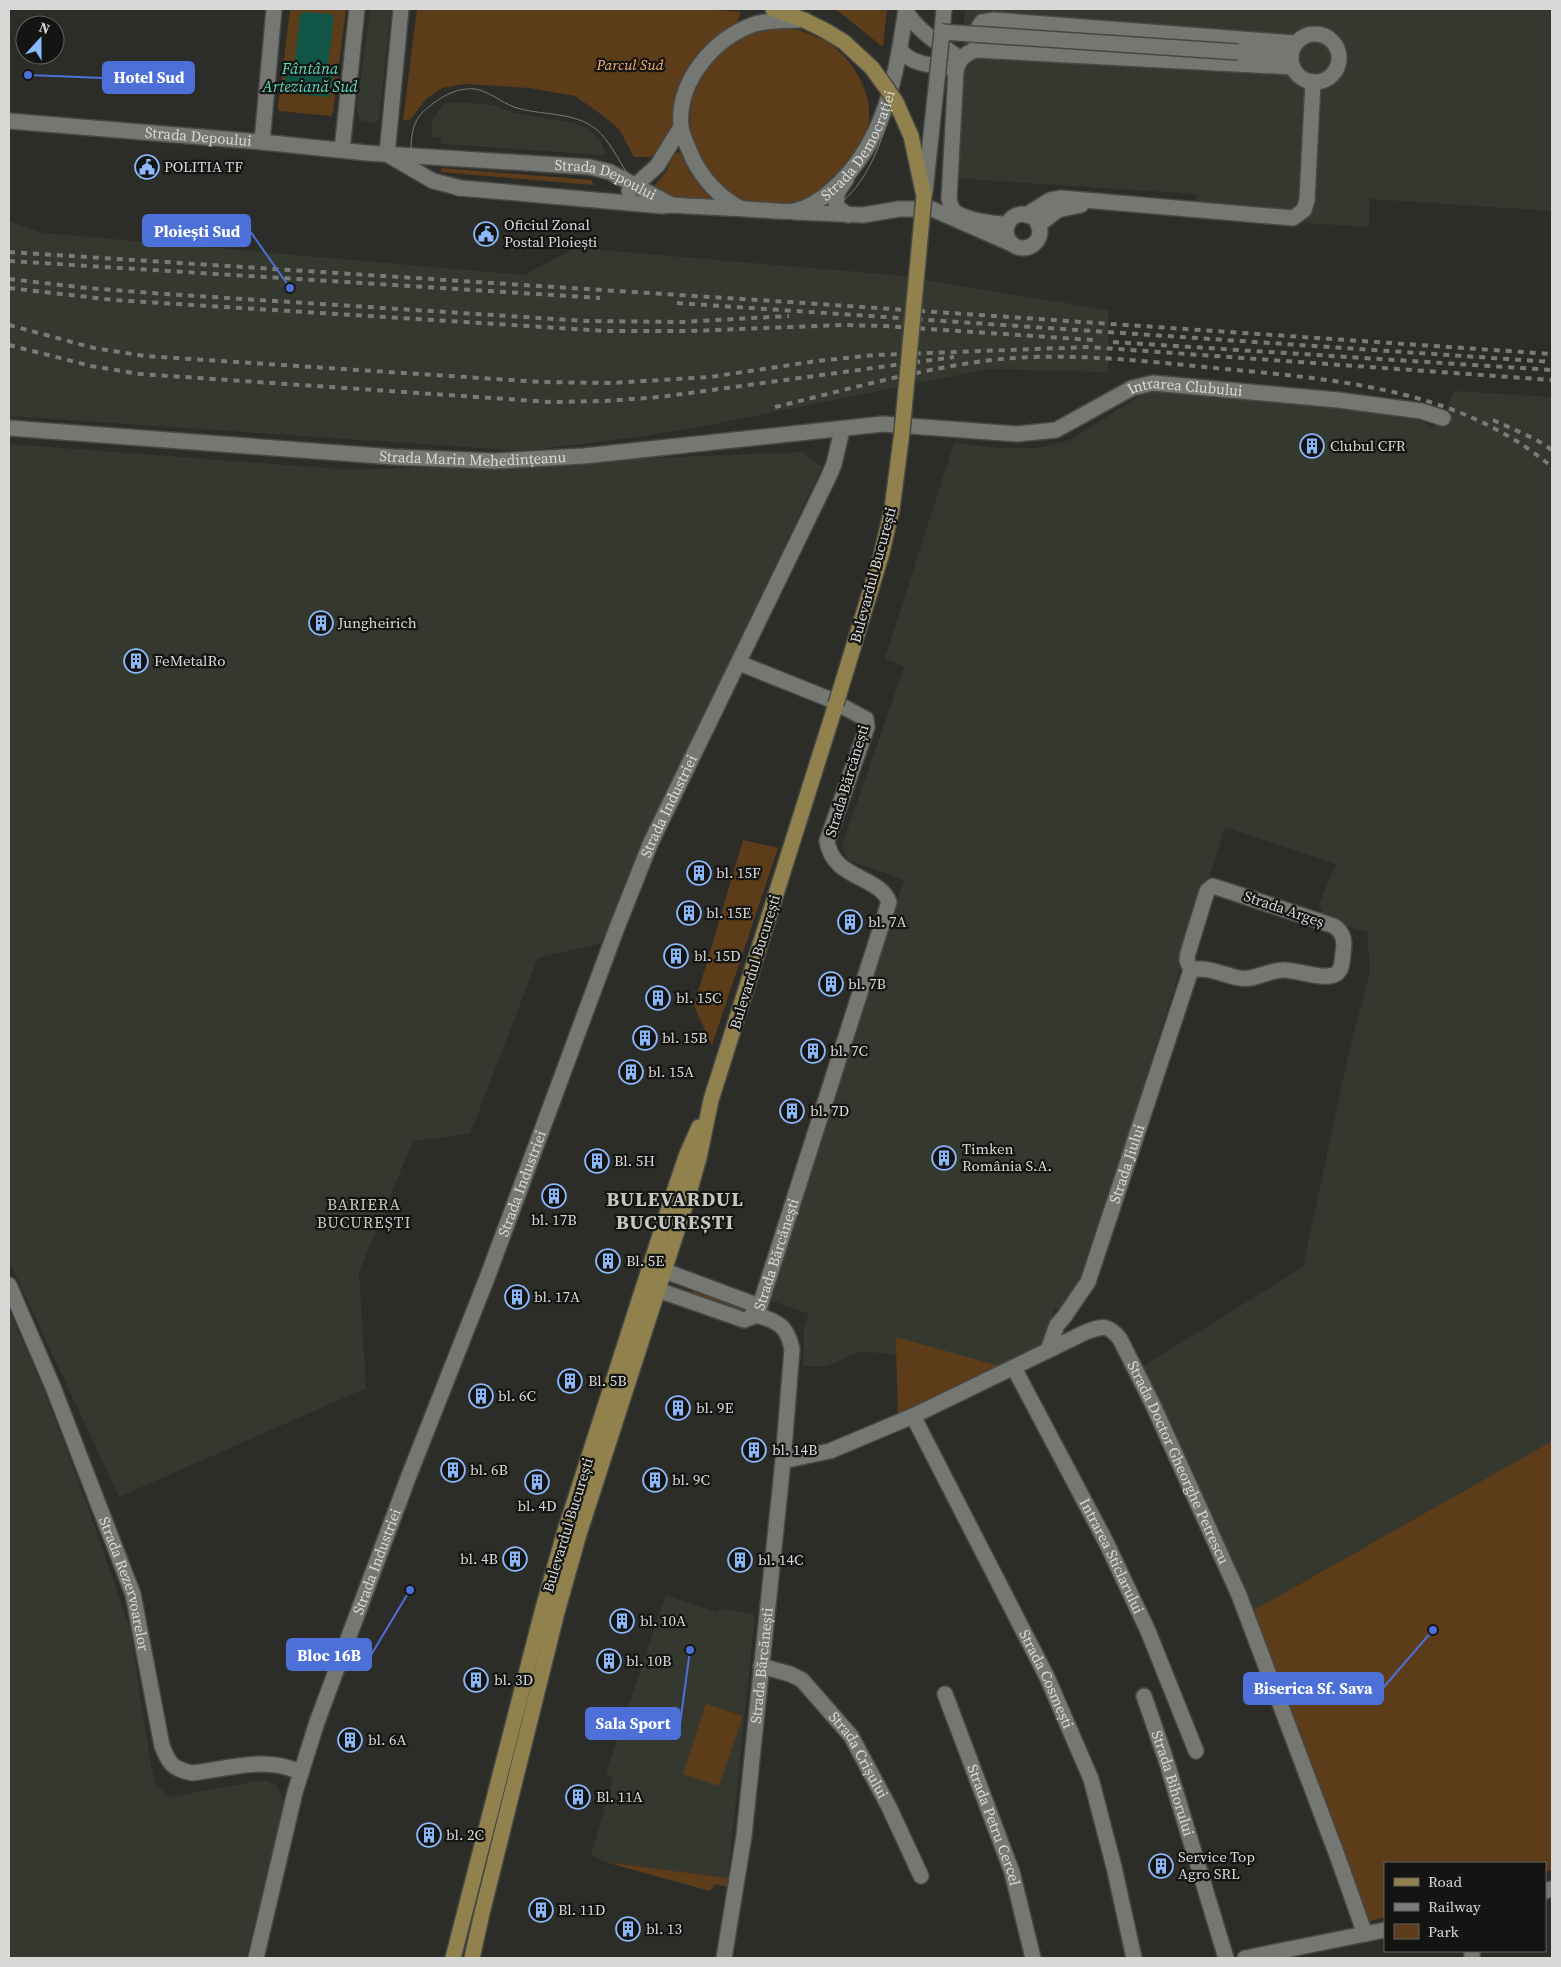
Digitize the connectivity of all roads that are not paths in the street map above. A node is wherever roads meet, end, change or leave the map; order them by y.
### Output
1 (274, 9) edge
2 (357, 9) edge
3 (401, 9) edge
4 (773, 9) edge
5 (944, 9) edge
6 (906, 10) edge
7 (804, 20) junction
8 (1009, 20) junction
9 (1038, 22) junction
10 (942, 32) junction
11 (1019, 35) junction
12 (900, 50) junction
13 (976, 50) junction
14 (1011, 52) junction
15 (1293, 55) junction
16 (916, 62) junction
17 (958, 64) junction
18 (897, 70) junction
19 (1313, 82) junction
20 (9, 121) edge
21 (681, 127) junction
22 (262, 142) junction
23 (342, 150) junction
24 (387, 154) junction
25 (858, 160) junction
26 (636, 186) junction
27 (924, 196) junction
28 (949, 199) junction
29 (616, 201) junction
30 (1097, 202) junction
31 (672, 205) junction
32 (741, 209) junction
33 (935, 210) junction
34 (793, 212) junction
35 (848, 215) junction
36 (1026, 215) junction
37 (1008, 224) junction
38 (1038, 225) junction
39 (1012, 244) junction
40 (1443, 418) dead end
41 (9, 428) edge
42 (937, 428) joint
43 (842, 430) junction
44 (739, 663) junction
45 (1191, 970) junction
46 (711, 1100) junction
47 (665, 1271) junction
48 (9, 1285) edge
49 (658, 1290) junction
50 (757, 1315) junction
51 (1048, 1350) junction
52 (1014, 1368) junction
53 (913, 1416) junction
54 (783, 1461) junction
55 (761, 1666) junction
56 (945, 1694) dead end
57 (1144, 1696) dead end
58 (1196, 1751) dead end
59 (301, 1774) junction
60 (921, 1876) dead end
61 (1384, 1930) edge
62 (1365, 1934) junction
63 (1299, 1953) edge
64 (256, 1958) edge
65 (453, 1958) edge
66 (472, 1958) edge
67 (724, 1958) edge
68 (1032, 1958) edge
69 (1134, 1958) edge
70 (1226, 1958) edge
71 (1245, 1958) edge

1 - 22 street
2 - 23 street
3 - 24 street
4 - 7 main road, Bulevardul București
5 - 10 street
6 - 12 street, Strada Democrației
6 - 17 street
7 - 21 street
7 - 27 main road, Bulevardul București, bridge
8 - 9 street
8 - 11 street
8 - 13 street
9 - 11 street
9 - 15 street
10 - 15 street, bridge
10 - 27 street, bridge
11 - 14 street
12 - 16 street
12 - 18 street, Strada Democrației
13 - 14 street
13 - 17 street
14 - 15 street
15 - 19 street
15 - 19 street
16 - 17 street
16 - 18 street
17 - 28 street
18 - 25 street, Strada Democrației
19 - 30 street
20 - 22 street, Strada Depoului
21 - 26 street
21 - 32 street
22 - 23 street, Strada Depoului
23 - 24 street, Strada Depoului
24 - 26 street, Strada Depoului
24 - 29 street, Strada Depoului
25 - 34 street, Strada Democrației
25 - 35 street
26 - 29 street
26 - 31 street, Strada Depoului
27 - 46 main road, Bulevardul București, bridge
28 - 33 street
28 - 37 street
29 - 31 street, Strada Depoului
30 - 36 street
30 - 38 street
31 - 32 street, Strada Depoului
32 - 34 street, Strada Democrației
33 - 35 street
33 - 39 street
34 - 35 street
36 - 37 street
36 - 38 street
37 - 39 street
38 - 39 street
40 - 42 street, Intrarea Clubului
41 - 43 street, Strada Marin Mehedințeanu
42 - 43 street, Strada Marin Mehedințeanu
43 - 44 street, Strada Industriei
44 - 50 street, Strada Bărcănești
44 - 59 street, Strada Industriei
45 - 45 street, Strada Argeș
45 - 51 street, Strada Jiului
46 - 47 main road, Bulevardul București
46 - 65 main road, Bulevardul București
47 - 49 main road, Bulevardul București
47 - 50 street
48 - 59 street, Strada Rezervoarelor
49 - 50 street
49 - 66 main road, Bulevardul București
50 - 54 street, Strada Bărcănești
51 - 52 street, Strada Doctor Gheorghe Petrescu
51 - 62 street, Strada Doctor Gheorghe Petrescu
52 - 53 street, Strada Doctor Gheorghe Petrescu
52 - 58 street, Intrarea Sticlarului
53 - 54 street, Strada Doctor Gheorghe Petrescu
53 - 69 street, Strada Cosmești
54 - 55 street, Strada Bărcănești
55 - 60 street, Strada Crișului
55 - 67 street, Strada Bărcănești
56 - 68 street, Strada Petru Cercel
57 - 70 street, Strada Bihorului
59 - 64 street, Strada Industriei
61 - 62 street
62 - 63 street
63 - 71 street

